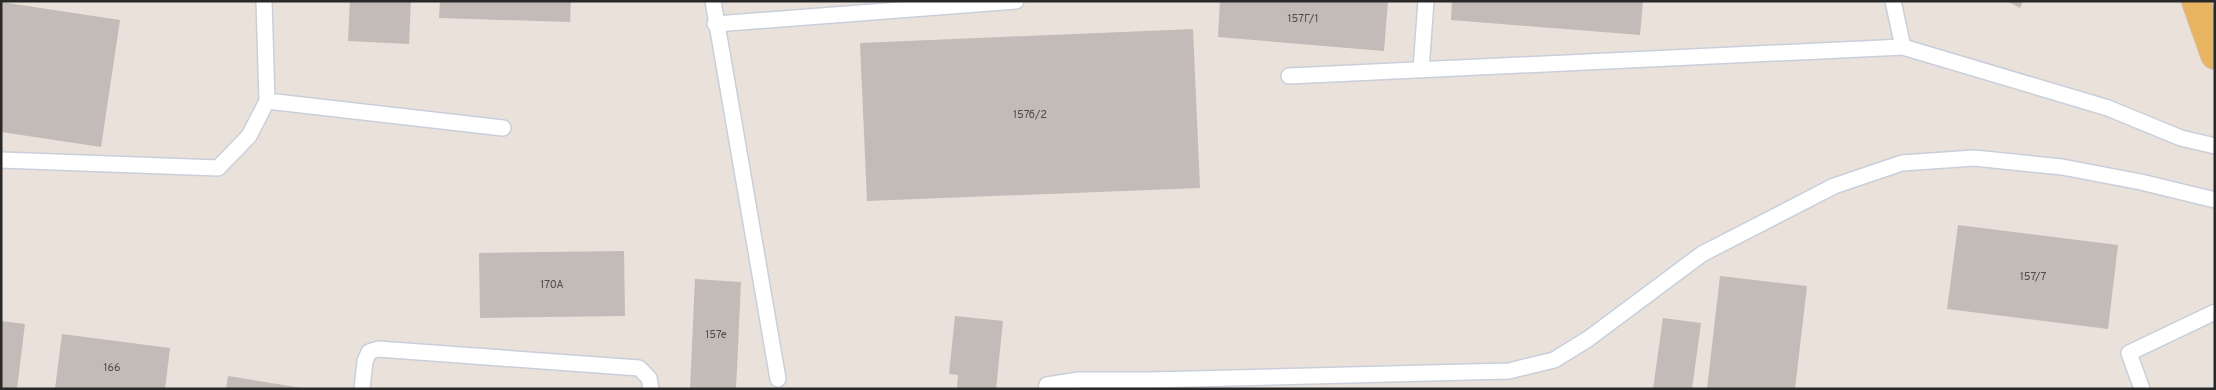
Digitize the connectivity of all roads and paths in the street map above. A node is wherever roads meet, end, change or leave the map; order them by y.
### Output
1 (264, 1) edge
2 (712, 1) edge
3 (1016, 1) edge
4 (1426, 1) edge
5 (1893, 1) edge
6 (2196, 1) edge
7 (2214, 1) edge
8 (2215, 11) edge
9 (716, 24) junction
10 (1903, 47) junction
11 (2215, 55) edge
12 (1421, 69) junction
13 (1289, 76) dead end
14 (267, 101) junction
15 (503, 128) dead end
16 (2215, 146) edge
17 (1, 160) edge
18 (2215, 200) edge
19 (2215, 312) edge
20 (778, 379) dead end
21 (362, 389) edge
22 (652, 389) edge
23 (1046, 389) edge
24 (2142, 389) edge

1 - 14 lane
2 - 9 lane
3 - 9 lane
4 - 12 lane
5 - 10 lane
6 - 11 main road
7 - 8 main road
9 - 20 lane
10 - 12 lane
10 - 16 lane
12 - 13 lane
14 - 15 lane
14 - 17 lane
18 - 23 lane
19 - 24 lane
21 - 22 lane

